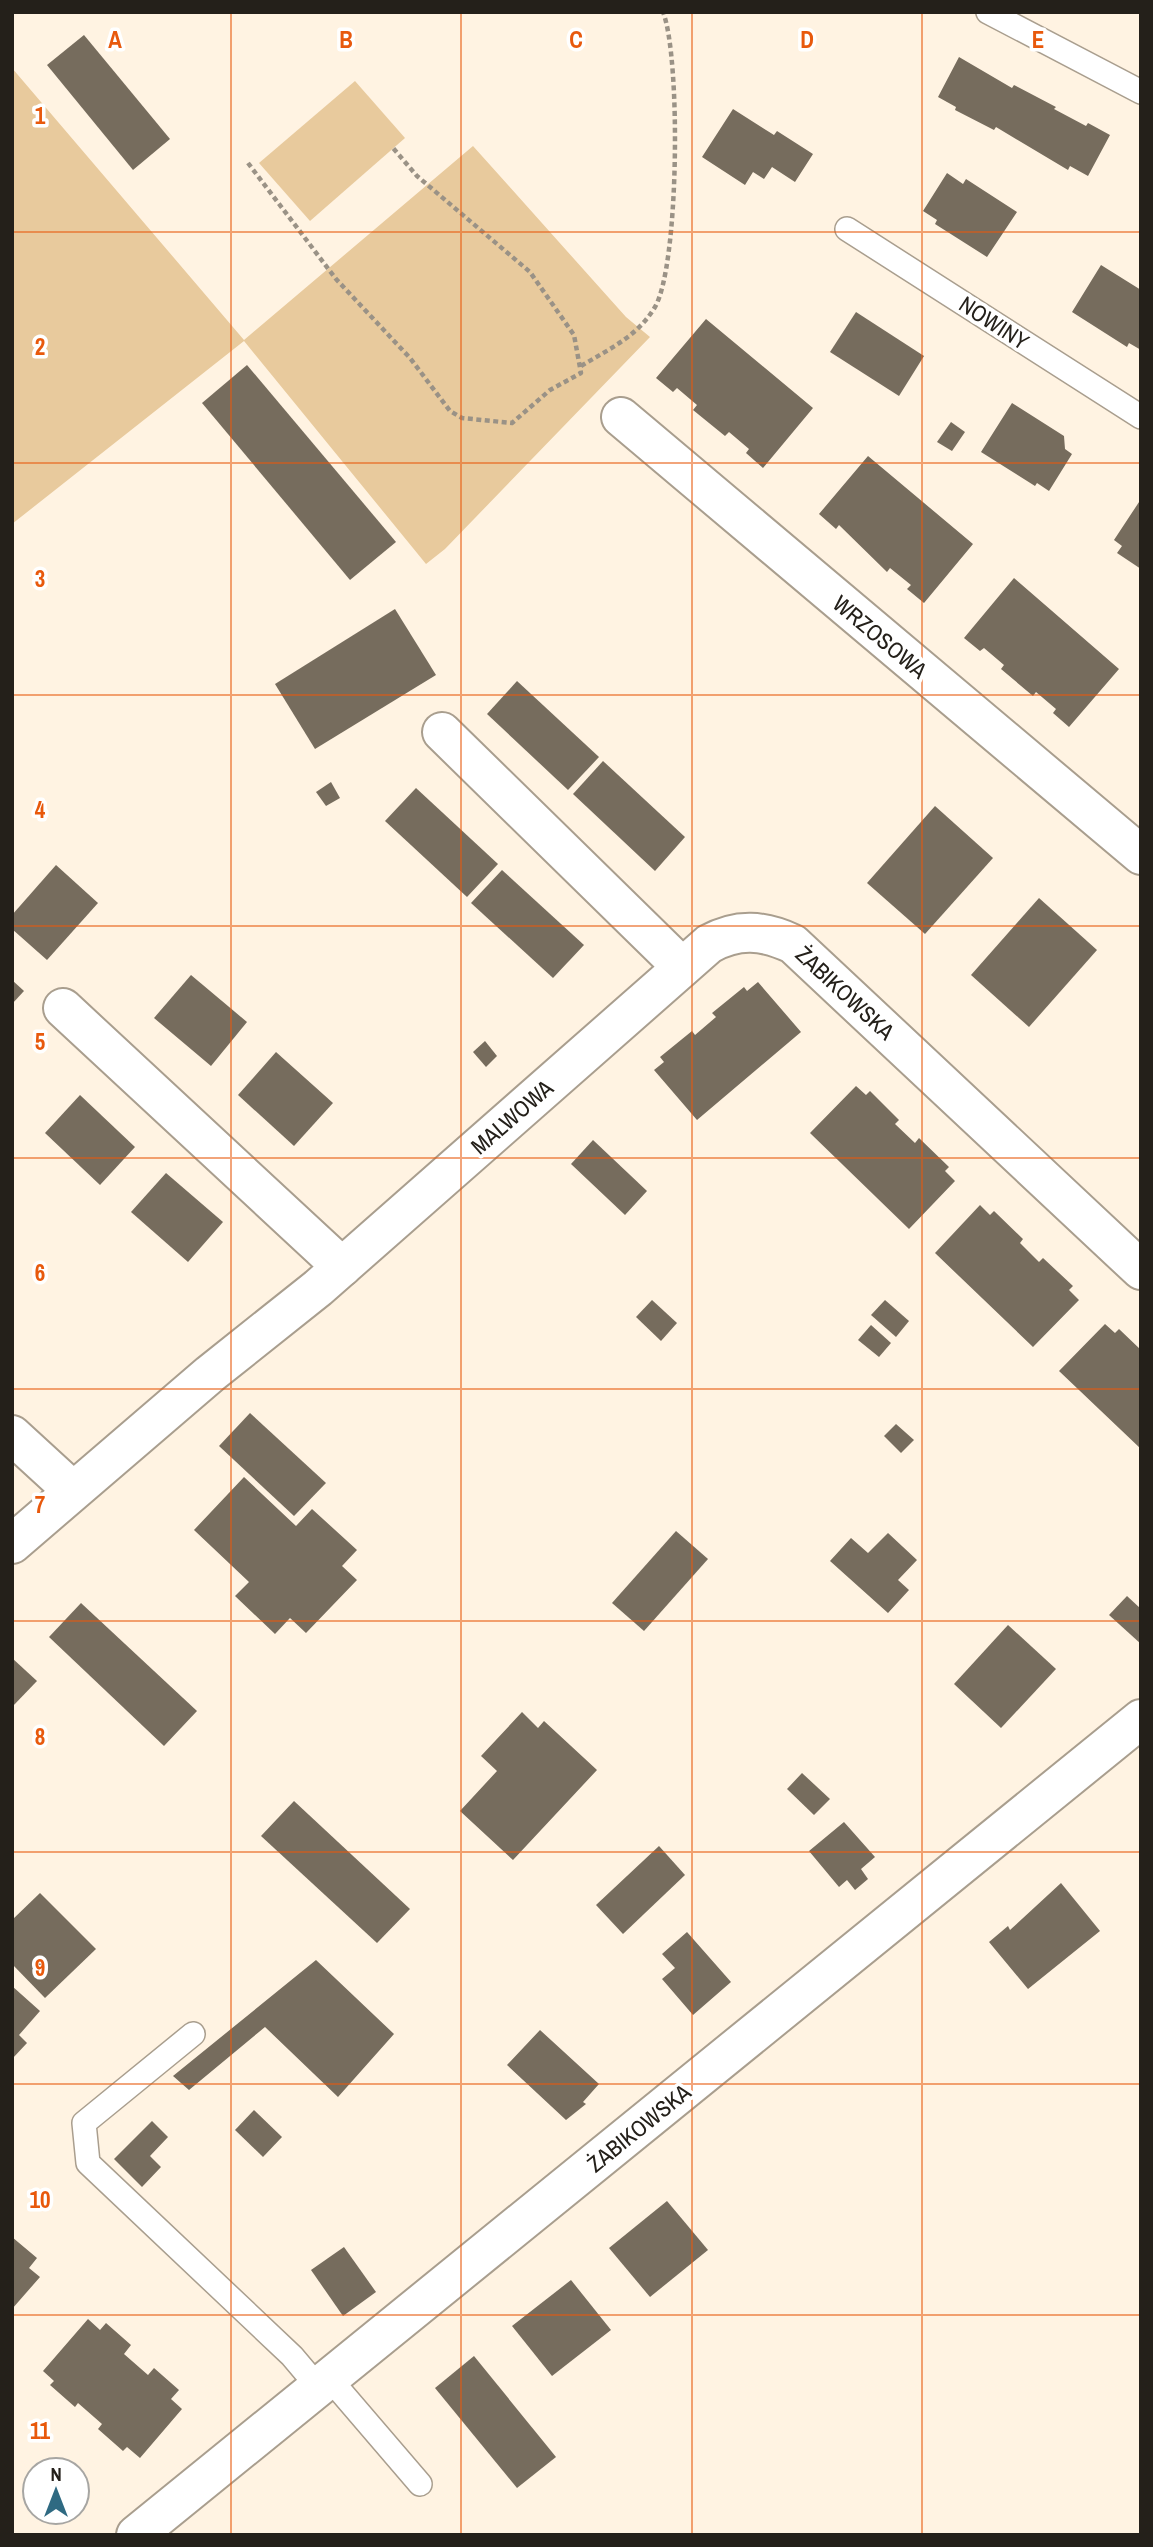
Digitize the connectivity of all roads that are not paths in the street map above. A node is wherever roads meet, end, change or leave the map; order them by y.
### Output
1 (988, 12) edge
2 (1141, 92) edge
3 (847, 229) dead end
4 (621, 417) dead end
5 (1141, 417) edge
6 (442, 732) dead end
7 (1141, 855) edge
8 (682, 967) junction
9 (63, 1008) dead end
10 (342, 1267) junction
11 (1141, 1270) edge
12 (12, 1435) edge
13 (72, 1490) junction
14 (12, 1544) edge
15 (1141, 1719) edge
16 (193, 2034) dead end
17 (325, 2384) junction
18 (420, 2484) dead end
19 (136, 2535) edge

1 - 2 lane
3 - 5 lane, NOWINY
4 - 7 street, WRZOSOWA
6 - 8 street
8 - 10 street, MALWOWA
8 - 11 street, ŻABIKOWSKA
9 - 10 street
10 - 13 street, MALWOWA
12 - 13 street
13 - 14 street, MALWOWA
15 - 17 street, ŻABIKOWSKA
16 - 17 lane
17 - 18 lane
17 - 19 street, ŻABIKOWSKA

